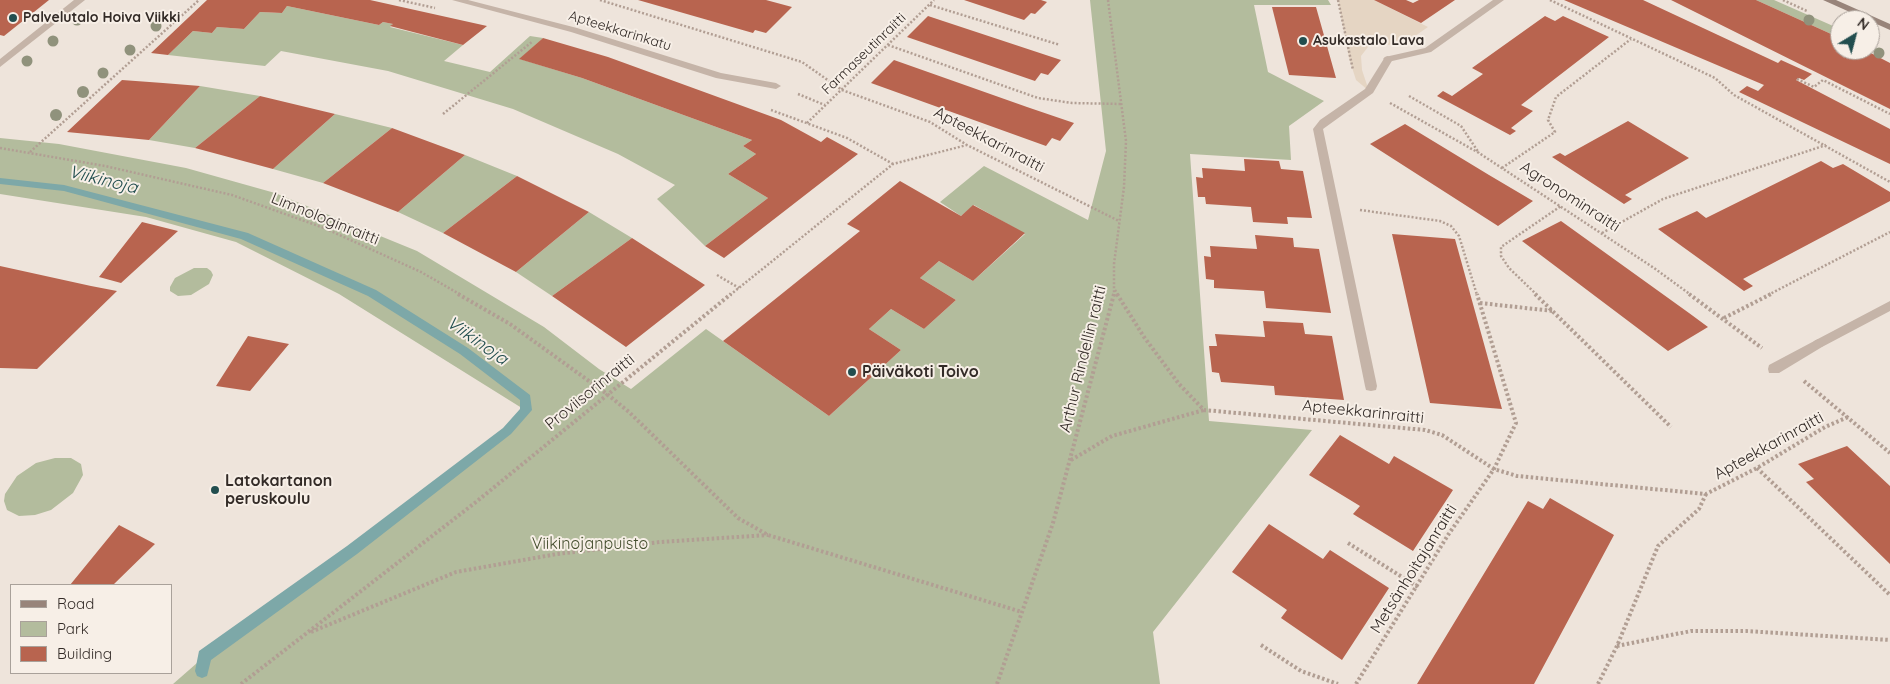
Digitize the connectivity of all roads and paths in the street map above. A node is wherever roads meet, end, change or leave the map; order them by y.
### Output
1 (80, 0) edge
2 (199, 0) edge
3 (457, 0) edge
4 (600, 0) edge
5 (934, 0) edge
6 (1107, 0) edge
7 (1338, 0) edge
8 (1499, 0) edge
9 (1550, 0) edge
10 (1828, 0) edge
11 (930, 5) junction
12 (1890, 27) edge
13 (1631, 39) junction
14 (534, 40) dead end
15 (888, 46) junction
16 (1060, 46) dead end
17 (1349, 58) dead end
18 (0, 64) edge
19 (1797, 79) dead end
20 (776, 86) joint
21 (842, 90) junction
22 (1409, 96) dead end
23 (1121, 104) junction
24 (826, 105) junction
25 (1396, 106) dead end
26 (443, 114) dead end
27 (1890, 114) edge
28 (807, 123) dead end
29 (1827, 144) junction
30 (968, 145) junction
31 (0, 148) edge
32 (30, 152) junction
33 (1479, 153) junction
34 (1502, 168) junction
35 (1890, 182) edge
36 (1562, 206) junction
37 (1334, 207) junction
38 (1119, 221) junction
39 (1890, 232) edge
40 (1602, 233) junction
41 (717, 275) dead end
42 (739, 288) junction
43 (1115, 290) junction
44 (1480, 303) junction
45 (1890, 306) edge
46 (1554, 311) junction
47 (1774, 369) dead end
48 (1371, 386) dead end
49 (607, 394) junction
50 (1204, 410) junction
51 (1671, 427) dead end
52 (1890, 453) edge
53 (1071, 460) junction
54 (1757, 468) junction
55 (1494, 469) junction
56 (1706, 494) junction
57 (768, 535) junction
58 (1348, 543) dead end
59 (1418, 587) junction
60 (1890, 595) edge
61 (1022, 612) junction
62 (306, 634) junction
63 (1890, 640) edge
64 (1261, 645) dead end
65 (1617, 646) junction
66 (241, 684) edge
67 (997, 684) edge
68 (1338, 684) edge
69 (1356, 684) edge
70 (1598, 684) edge

1 - 18 street
2 - 32 path
3 - 20 street, Apteekkarinkatu
4 - 21 path, Apteekkarinraitti
5 - 11 path, Farmaseutinraitti
6 - 23 path, Arthur Rindellin raitti
7 - 17 path
8 - 37 street
9 - 13 path
10 - 12 street
11 - 15 path, Farmaseutinraitti
11 - 16 path
13 - 29 path
13 - 34 path
14 - 26 path
15 - 21 path, Farmaseutinraitti
15 - 23 path
19 - 27 path
20 - 24 path
21 - 24 path, Farmaseutinraitti
21 - 30 path, Apteekkarinraitti
22 - 33 path
23 - 38 path, Arthur Rindellin raitti
24 - 28 path, Farmaseutinraitti
25 - 33 path, Agronominraitti
29 - 35 path
29 - 40 path
30 - 38 path, Apteekkarinraitti
30 - 42 path, Proviisorinraitti
31 - 32 path, Limnologinraitti
32 - 49 path, Limnologinraitti
33 - 34 path, Agronominraitti
34 - 36 path, Agronominraitti
36 - 40 path, Agronominraitti
36 - 46 path
37 - 44 path, Metsänhoitajanraitti
37 - 48 street
38 - 43 path, Arthur Rindellin raitti
39 - 40 path, Agronominraitti
41 - 42 path
42 - 49 path, Proviisorinraitti
43 - 50 path
43 - 53 path, Arthur Rindellin raitti
44 - 46 path
44 - 55 path, Metsänhoitajanraitti
45 - 47 street
46 - 51 path
49 - 57 path, Limnologinraitti
49 - 62 path, Proviisorinraitti
50 - 53 path
50 - 55 path, Apteekkarinraitti
52 - 54 path, Apteekkarinraitti
53 - 61 path, Arthur Rindellin raitti
54 - 56 path, Apteekkarinraitti
54 - 60 path
55 - 56 path, Apteekkarinraitti
55 - 59 path, Metsänhoitajanraitti
56 - 65 path
57 - 61 path
57 - 62 path
58 - 59 path
59 - 69 path, Metsänhoitajanraitti
61 - 67 path, Arthur Rindellin raitti
62 - 66 path, Proviisorinraitti
63 - 65 path
64 - 68 path
65 - 70 path

